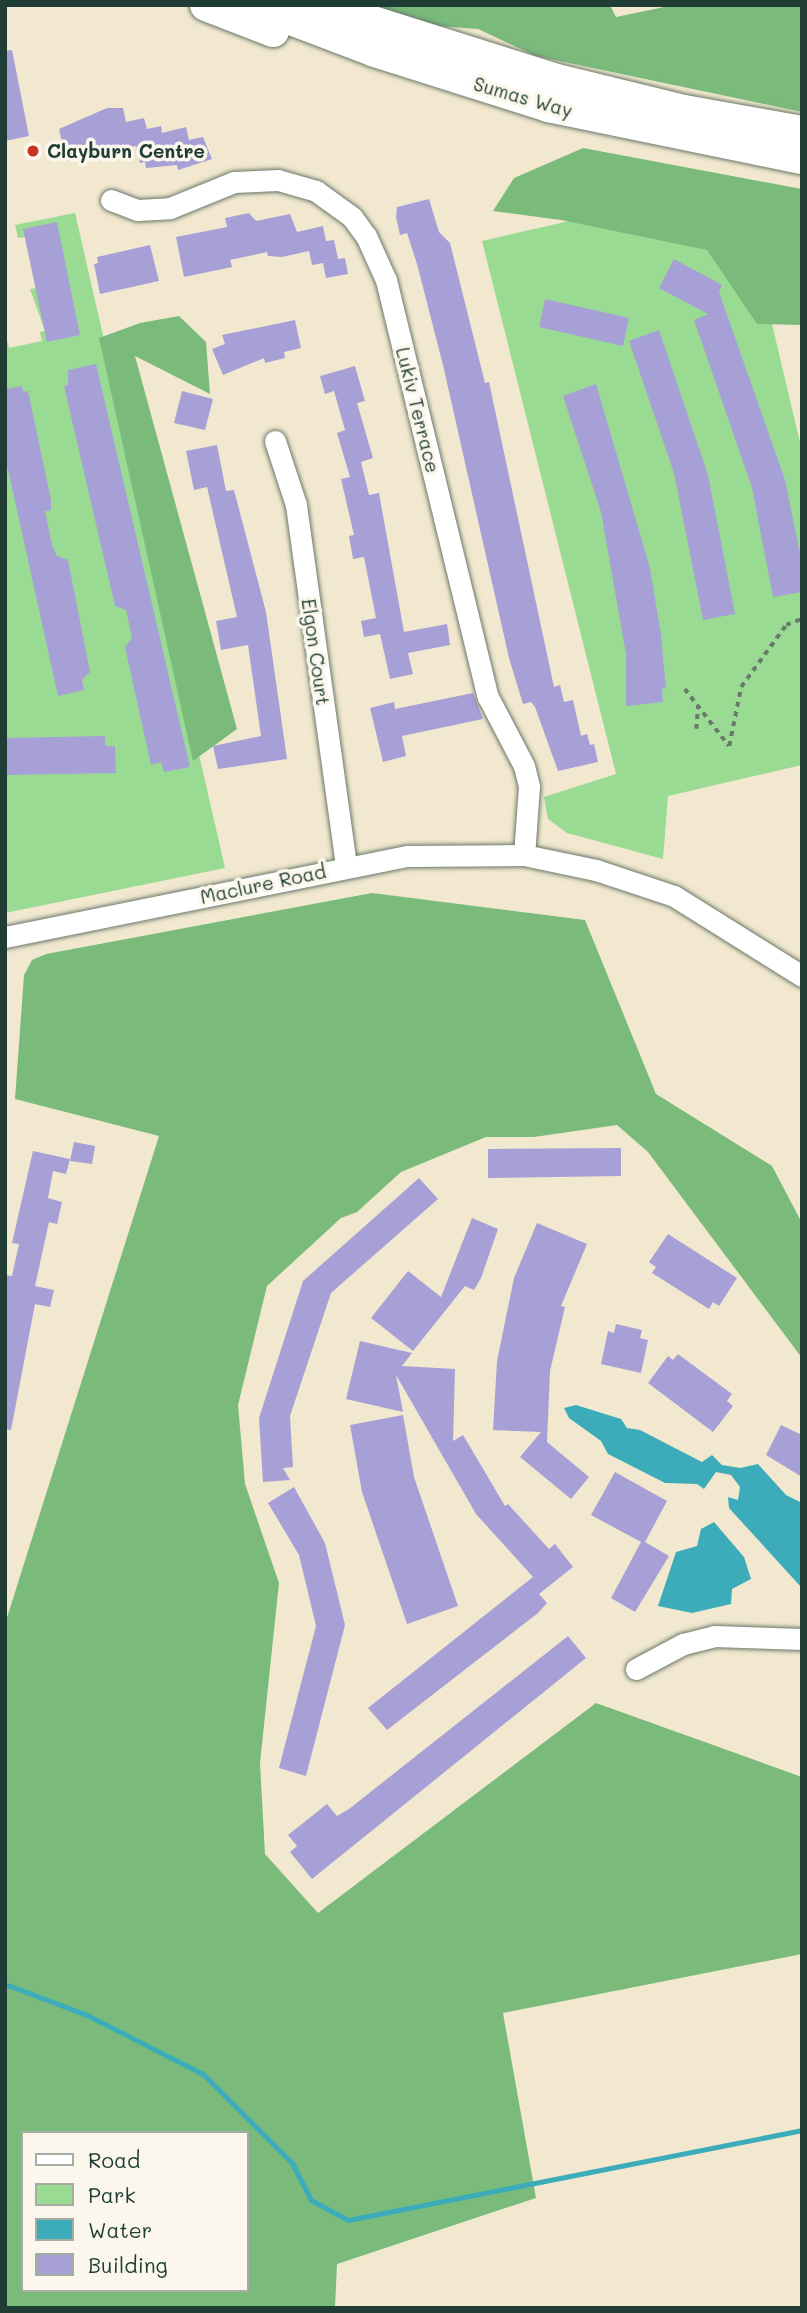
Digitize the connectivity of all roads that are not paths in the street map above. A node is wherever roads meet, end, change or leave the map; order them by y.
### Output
1 (206, 5) edge
2 (254, 5) edge
3 (331, 9) edge
4 (548, 106) junction
5 (802, 132) edge
6 (802, 158) edge
7 (111, 200) dead end
8 (275, 441) dead end
9 (524, 855) junction
10 (346, 866) junction
11 (5, 937) edge
12 (802, 976) edge
13 (802, 1639) edge
14 (636, 1669) dead end

1 - 4 highway
2 - 4 highway, Sumas Way
3 - 5 highway, Sumas Way
4 - 6 highway, Sumas Way
7 - 9 street, Lukiv Terrace
8 - 10 street, Elgon Court
9 - 10 street, Maclure Road
9 - 12 street, Maclure Road
10 - 11 street, Maclure Road
13 - 14 street

